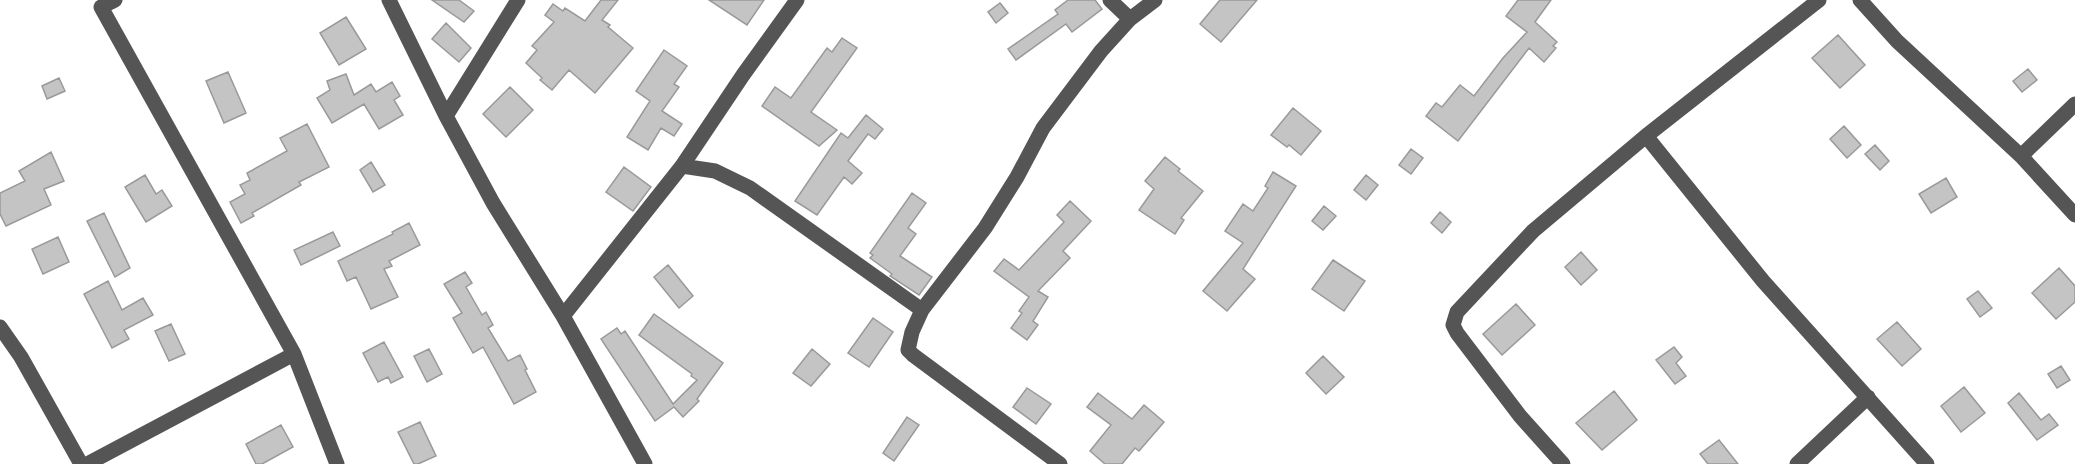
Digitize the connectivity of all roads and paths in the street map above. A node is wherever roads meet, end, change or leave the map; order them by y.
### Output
1 (389, 0) edge
2 (518, 0) edge
3 (797, 0) edge
4 (1110, 0) edge
5 (1155, 0) edge
6 (1819, 0) edge
7 (1860, 0) edge
8 (104, 2) edge
9 (1130, 19) junction
10 (2075, 104) edge
11 (446, 116) junction
12 (1646, 136) junction
13 (2021, 156) junction
14 (682, 166) junction
15 (2075, 215) edge
16 (922, 310) junction
17 (563, 315) junction
18 (0, 327) edge
19 (294, 354) junction
20 (1868, 397) junction
21 (81, 464) edge
22 (87, 464) edge
23 (337, 464) edge
24 (645, 464) edge
25 (1060, 464) edge
26 (1563, 464) edge
27 (1797, 464) edge
28 (1927, 464) edge

1 - 11 street
2 - 11 street
3 - 14 street
4 - 9 street
5 - 9 street
6 - 12 street
7 - 13 street
8 - 19 street
9 - 16 street
10 - 13 street
11 - 17 street
12 - 20 street
12 - 26 street
13 - 15 street
14 - 16 street
14 - 17 street
16 - 25 street
17 - 24 street
18 - 21 street
19 - 22 street
19 - 23 street
20 - 27 street
20 - 28 street

